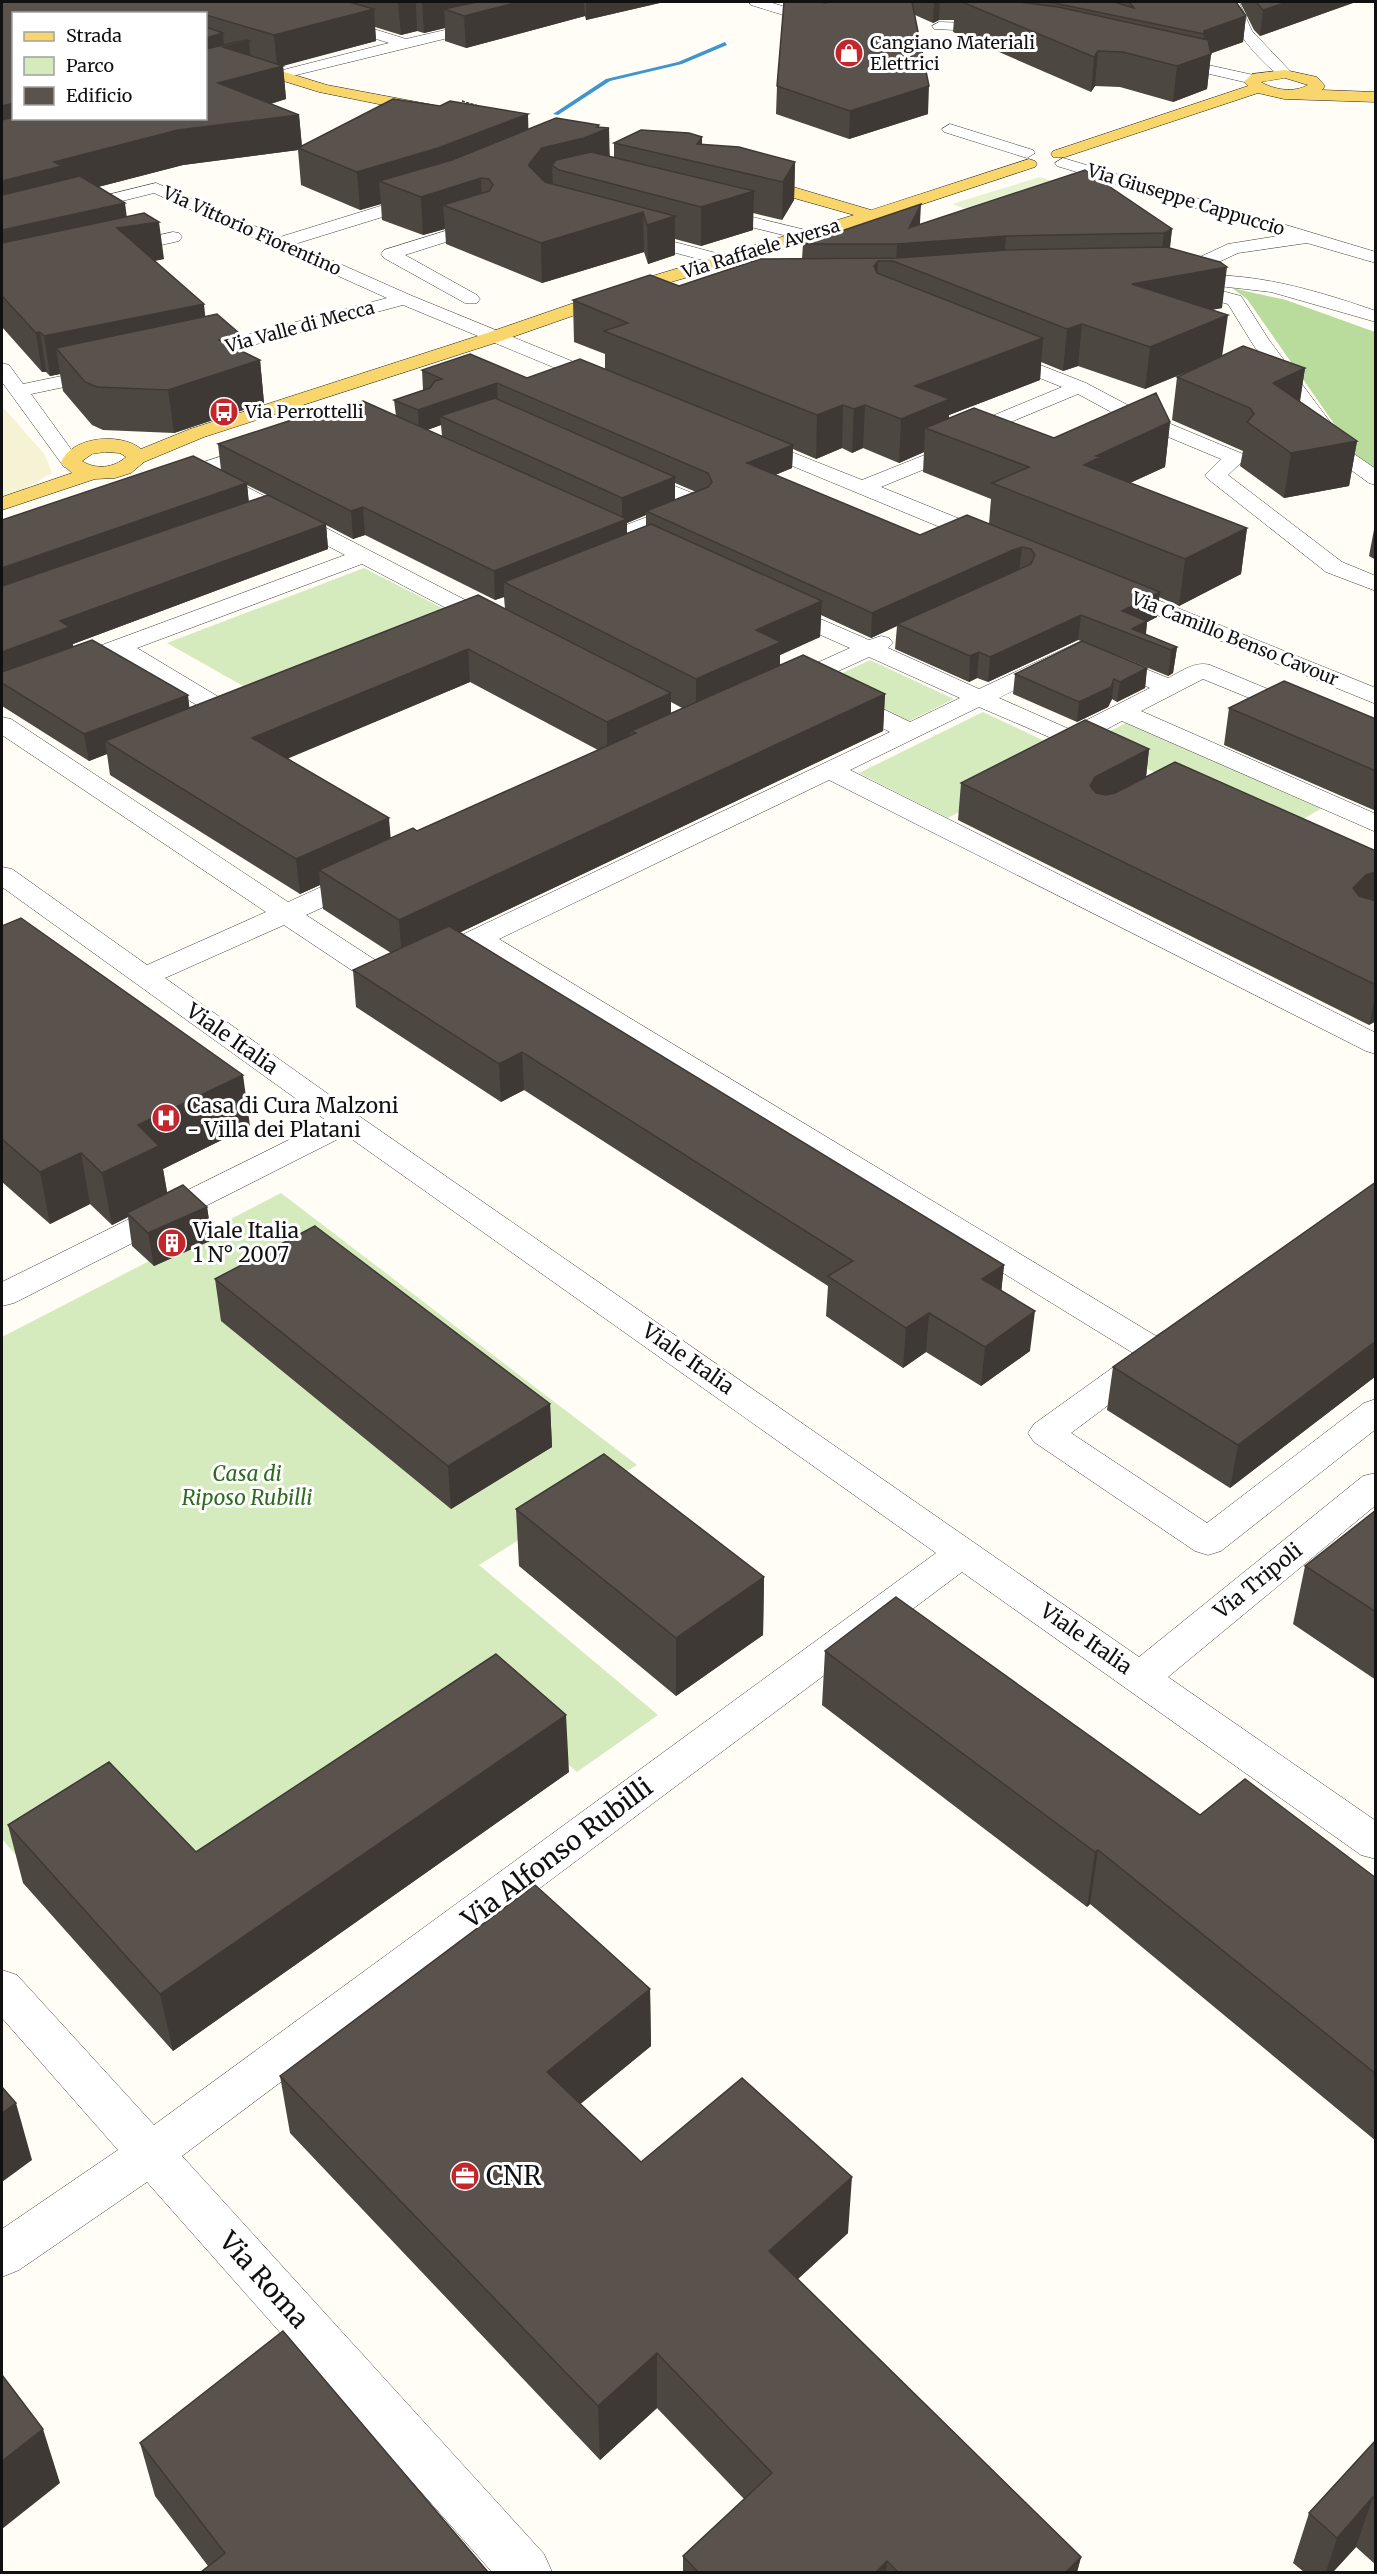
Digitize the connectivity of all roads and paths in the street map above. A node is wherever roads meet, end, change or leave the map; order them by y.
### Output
1 (274, 2) edge
2 (756, 2) edge
3 (1232, 2) edge
4 (498, 22) dead end
5 (825, 23) edge
6 (939, 26) dead end
7 (1017, 29) edge
8 (405, 43) junction
9 (207, 52) edge
10 (1149, 56) edge
11 (250, 66) junction
12 (217, 74) edge
13 (1285, 74) junction
14 (280, 75) junction
15 (1316, 83) junction
16 (1256, 84) junction
17 (1293, 93) junction
18 (1373, 97) edge
19 (450, 114) edge
20 (950, 129) dead end
21 (1028, 158) junction
22 (1061, 158) junction
23 (734, 175) edge
24 (436, 195) edge
25 (694, 208) edge
26 (870, 215) junction
27 (484, 224) edge
28 (2, 226) edge
29 (622, 233) edge
30 (173, 237) dead end
31 (808, 237) junction
32 (1309, 237) junction
33 (278, 243) junction
34 (98, 254) edge
35 (1296, 256) dead end
36 (1376, 258) edge
37 (725, 261) junction
38 (1224, 279) junction
39 (1157, 280) junction
40 (620, 293) junction
41 (676, 294) edge
42 (405, 299) junction
43 (471, 299) dead end
44 (1376, 317) edge
45 (494, 337) junction
46 (981, 347) edge
47 (176, 359) edge
48 (2, 369) edge
49 (119, 370) edge
50 (1079, 387) junction
51 (624, 390) edge
52 (19, 391) junction
53 (1130, 414) junction
54 (44, 423) junction
55 (732, 434) edge
56 (994, 434) junction
57 (1078, 434) edge
58 (285, 441) edge
59 (1016, 442) edge
60 (98, 447) junction
61 (132, 453) junction
62 (73, 465) junction
63 (614, 466) edge
64 (197, 470) junction
65 (95, 472) junction
66 (1376, 479) edge
67 (154, 484) edge
68 (863, 487) junction
69 (46, 490) junction
70 (2, 504) edge
71 (273, 509) junction
72 (250, 517) edge
73 (599, 525) edge
74 (621, 535) junction
75 (1004, 545) edge
76 (650, 549) edge
77 (364, 556) junction
78 (1376, 584) edge
79 (1103, 585) edge
80 (759, 598) edge
81 (492, 613) junction
82 (449, 630) edge
83 (512, 633) edge
84 (901, 634) edge
85 (118, 647) junction
86 (869, 648) junction
87 (801, 679) junction
88 (1169, 687) junction
89 (2, 690) edge
90 (769, 693) edge
91 (1376, 697) edge
92 (979, 698) junction
93 (1122, 712) junction
94 (2, 724) edge
95 (200, 729) edge
96 (910, 732) junction
97 (1070, 739) junction
98 (1376, 743) edge
99 (1099, 753) edge
100 (831, 771) junction
101 (1364, 819) edge
102 (1325, 830) edge
103 (382, 870) edge
104 (2, 875) edge
105 (285, 914) junction
106 (478, 938) junction
107 (145, 977) junction
108 (1376, 1045) edge
109 (348, 1122) junction
110 (2, 1295) edge
111 (1205, 1319) edge
112 (1157, 1352) junction
113 (1376, 1411) edge
114 (1376, 1485) edge
115 (963, 1552) junction
116 (1141, 1677) junction
117 (1376, 1843) edge
118 (2, 1988) edge
119 (150, 2154) junction
120 (2, 2255) edge
121 (526, 2572) edge

1 - 8 street
2 - 5 street
3 - 13 street
4 - 8 street
6 - 7 street
8 - 14 street
9 - 11 main road
10 - 16 street
11 - 12 street
11 - 14 main road
13 - 15 main road
13 - 16 main road, Via Raffaele Aversa
14 - 19 main road
15 - 17 main road
15 - 18 main road
16 - 17 main road
16 - 22 main road, Via Raffaele Aversa
17 - 18 main road
20 - 21 street
21 - 22 main road, Via Raffaele Aversa
21 - 26 main road, Via Raffaele Aversa
22 - 32 street, Via Giuseppe Cappuccio
23 - 26 main road
24 - 33 street
25 - 31 street
26 - 31 main road, Via Raffaele Aversa
27 - 43 street
28 - 33 street, Via Vittorio Fiorentino
29 - 37 street
30 - 34 street
31 - 37 main road, Via Raffaele Aversa
32 - 36 street, Via Giuseppe Cappuccio
32 - 39 street, Via Giuseppe Cappuccio
33 - 42 street, Via Vittorio Fiorentino
35 - 38 street
37 - 40 main road, Via Raffaele Aversa
38 - 39 street
38 - 44 street
39 - 66 street
40 - 41 street
40 - 45 main road, Via Raffaele Aversa
42 - 45 street, Via Vittorio Fiorentino
42 - 47 street, Via Valle di Mecca
45 - 51 street
45 - 61 main road, Via Raffaele Aversa
46 - 50 street
48 - 52 street
49 - 52 street
50 - 53 street
50 - 56 street
52 - 54 street
53 - 57 street
53 - 78 street
54 - 60 street
54 - 62 street
55 - 68 street
56 - 59 street
56 - 68 street
58 - 64 street
60 - 61 main road
60 - 62 main road
61 - 65 main road, Via Raffaele Aversa
62 - 65 main road
62 - 69 main road
63 - 74 street
64 - 67 street
64 - 71 street
65 - 69 main road
68 - 75 street
69 - 70 main road
71 - 72 street
71 - 77 street
73 - 74 street
74 - 76 street
77 - 81 street
77 - 85 street
79 - 91 street, Via Camillo Benso Cavour
80 - 86 street
81 - 82 street
81 - 83 street
84 - 86 street
85 - 89 street
85 - 95 street
86 - 87 street
86 - 92 street
87 - 90 street
87 - 96 street
88 - 92 street
88 - 93 street
88 - 98 street
92 - 96 street
92 - 97 street
93 - 97 street
93 - 101 street
94 - 105 street
96 - 100 street
97 - 99 street
100 - 106 street
100 - 108 street
101 - 102 street
103 - 105 street
104 - 107 street, Viale Italia
105 - 106 street
105 - 107 street
106 - 112 street
107 - 109 street, Viale Italia
109 - 110 street
109 - 115 street, Viale Italia
111 - 112 street
112 - 113 street
114 - 116 street, Via Tripoli
115 - 116 street, Viale Italia
115 - 119 street, Via Alfonso Rubilli
116 - 117 street, Viale Italia
118 - 119 street, Via Roma
119 - 120 street, Via Alfonso Rubilli
119 - 121 street, Via Roma

